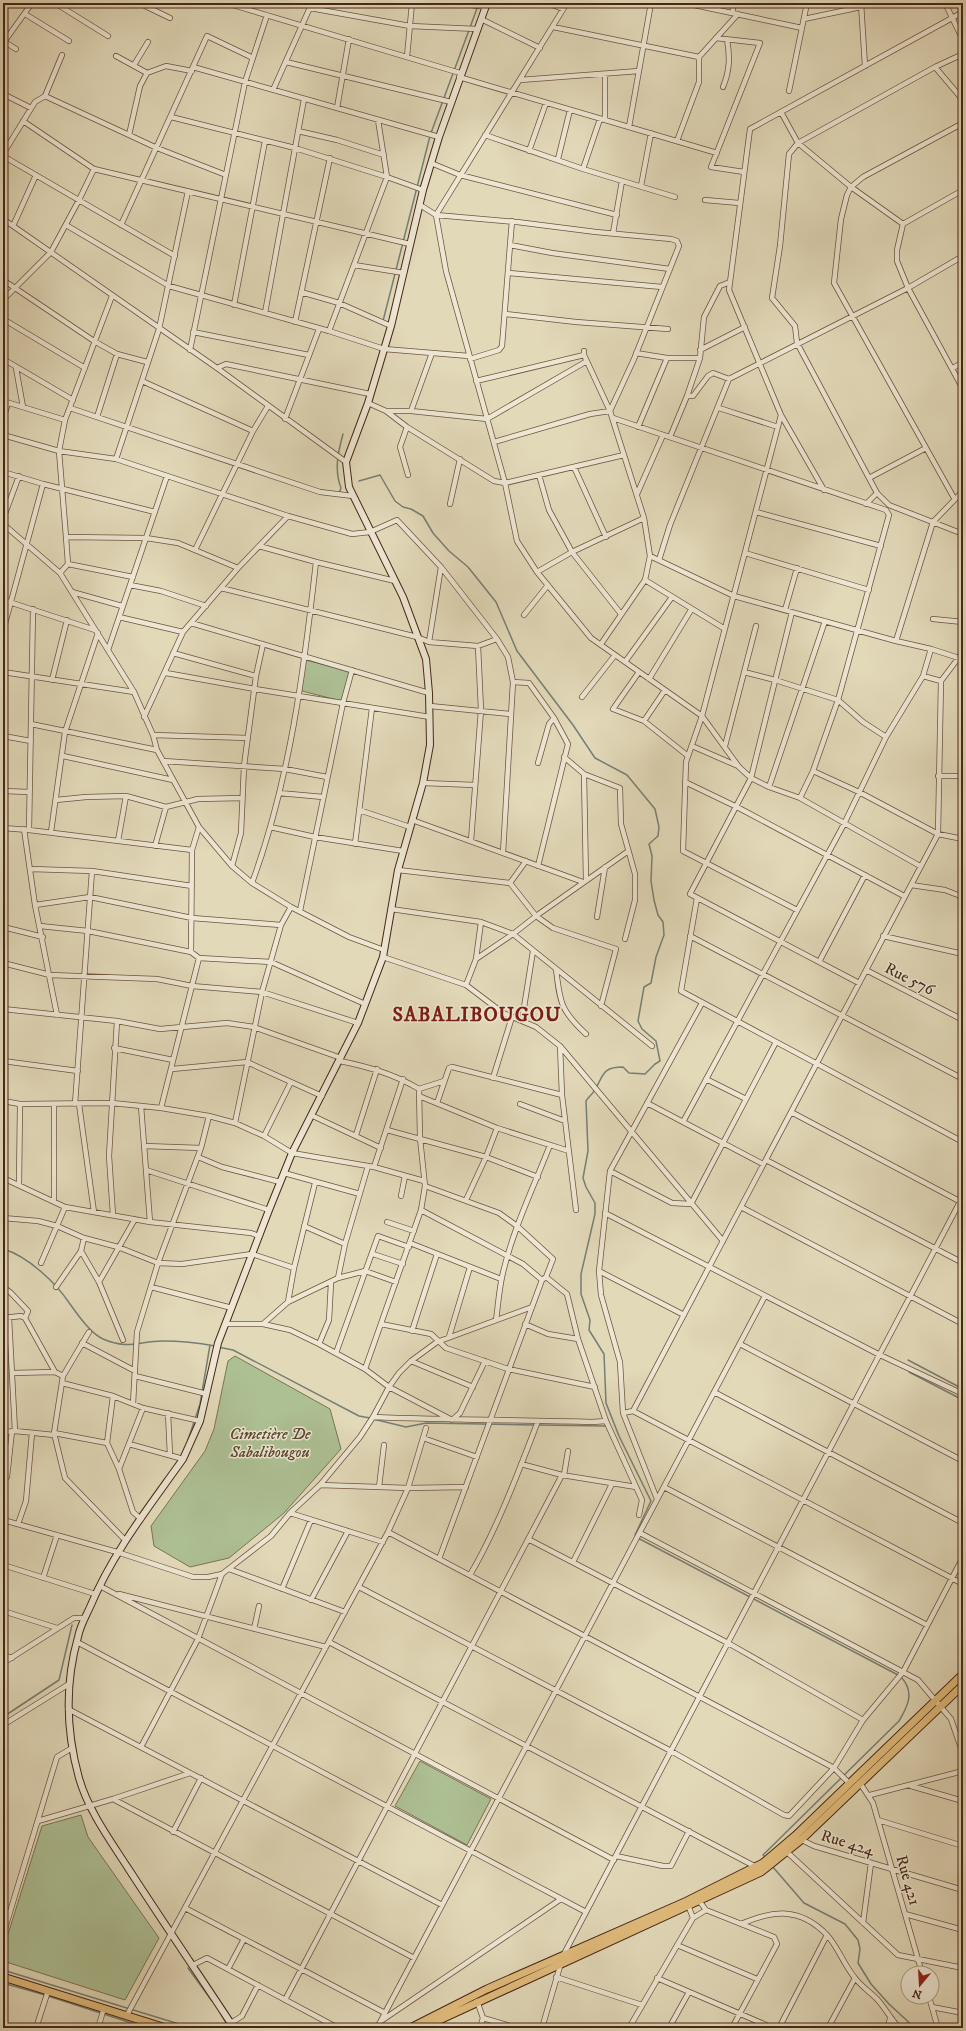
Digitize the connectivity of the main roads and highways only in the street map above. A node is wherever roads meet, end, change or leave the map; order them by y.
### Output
1 (486, 5) edge
2 (963, 1674) edge
3 (963, 1685) edge
4 (938, 1702) junction
5 (799, 1837) junction
6 (773, 1859) junction
7 (762, 1867) junction
8 (688, 1904) junction
9 (3, 1977) edge
10 (476, 1999) junction
11 (233, 2026) edge
12 (166, 2028) edge
13 (410, 2028) edge
14 (422, 2028) edge

1 - 11 main road
2 - 4 main road
3 - 4 main road
4 - 5 main road
4 - 5 main road
5 - 6 main road
5 - 6 main road
6 - 7 main road
7 - 8 main road
7 - 8 main road
8 - 10 main road
8 - 10 main road
9 - 12 main road
10 - 13 main road
10 - 14 main road

